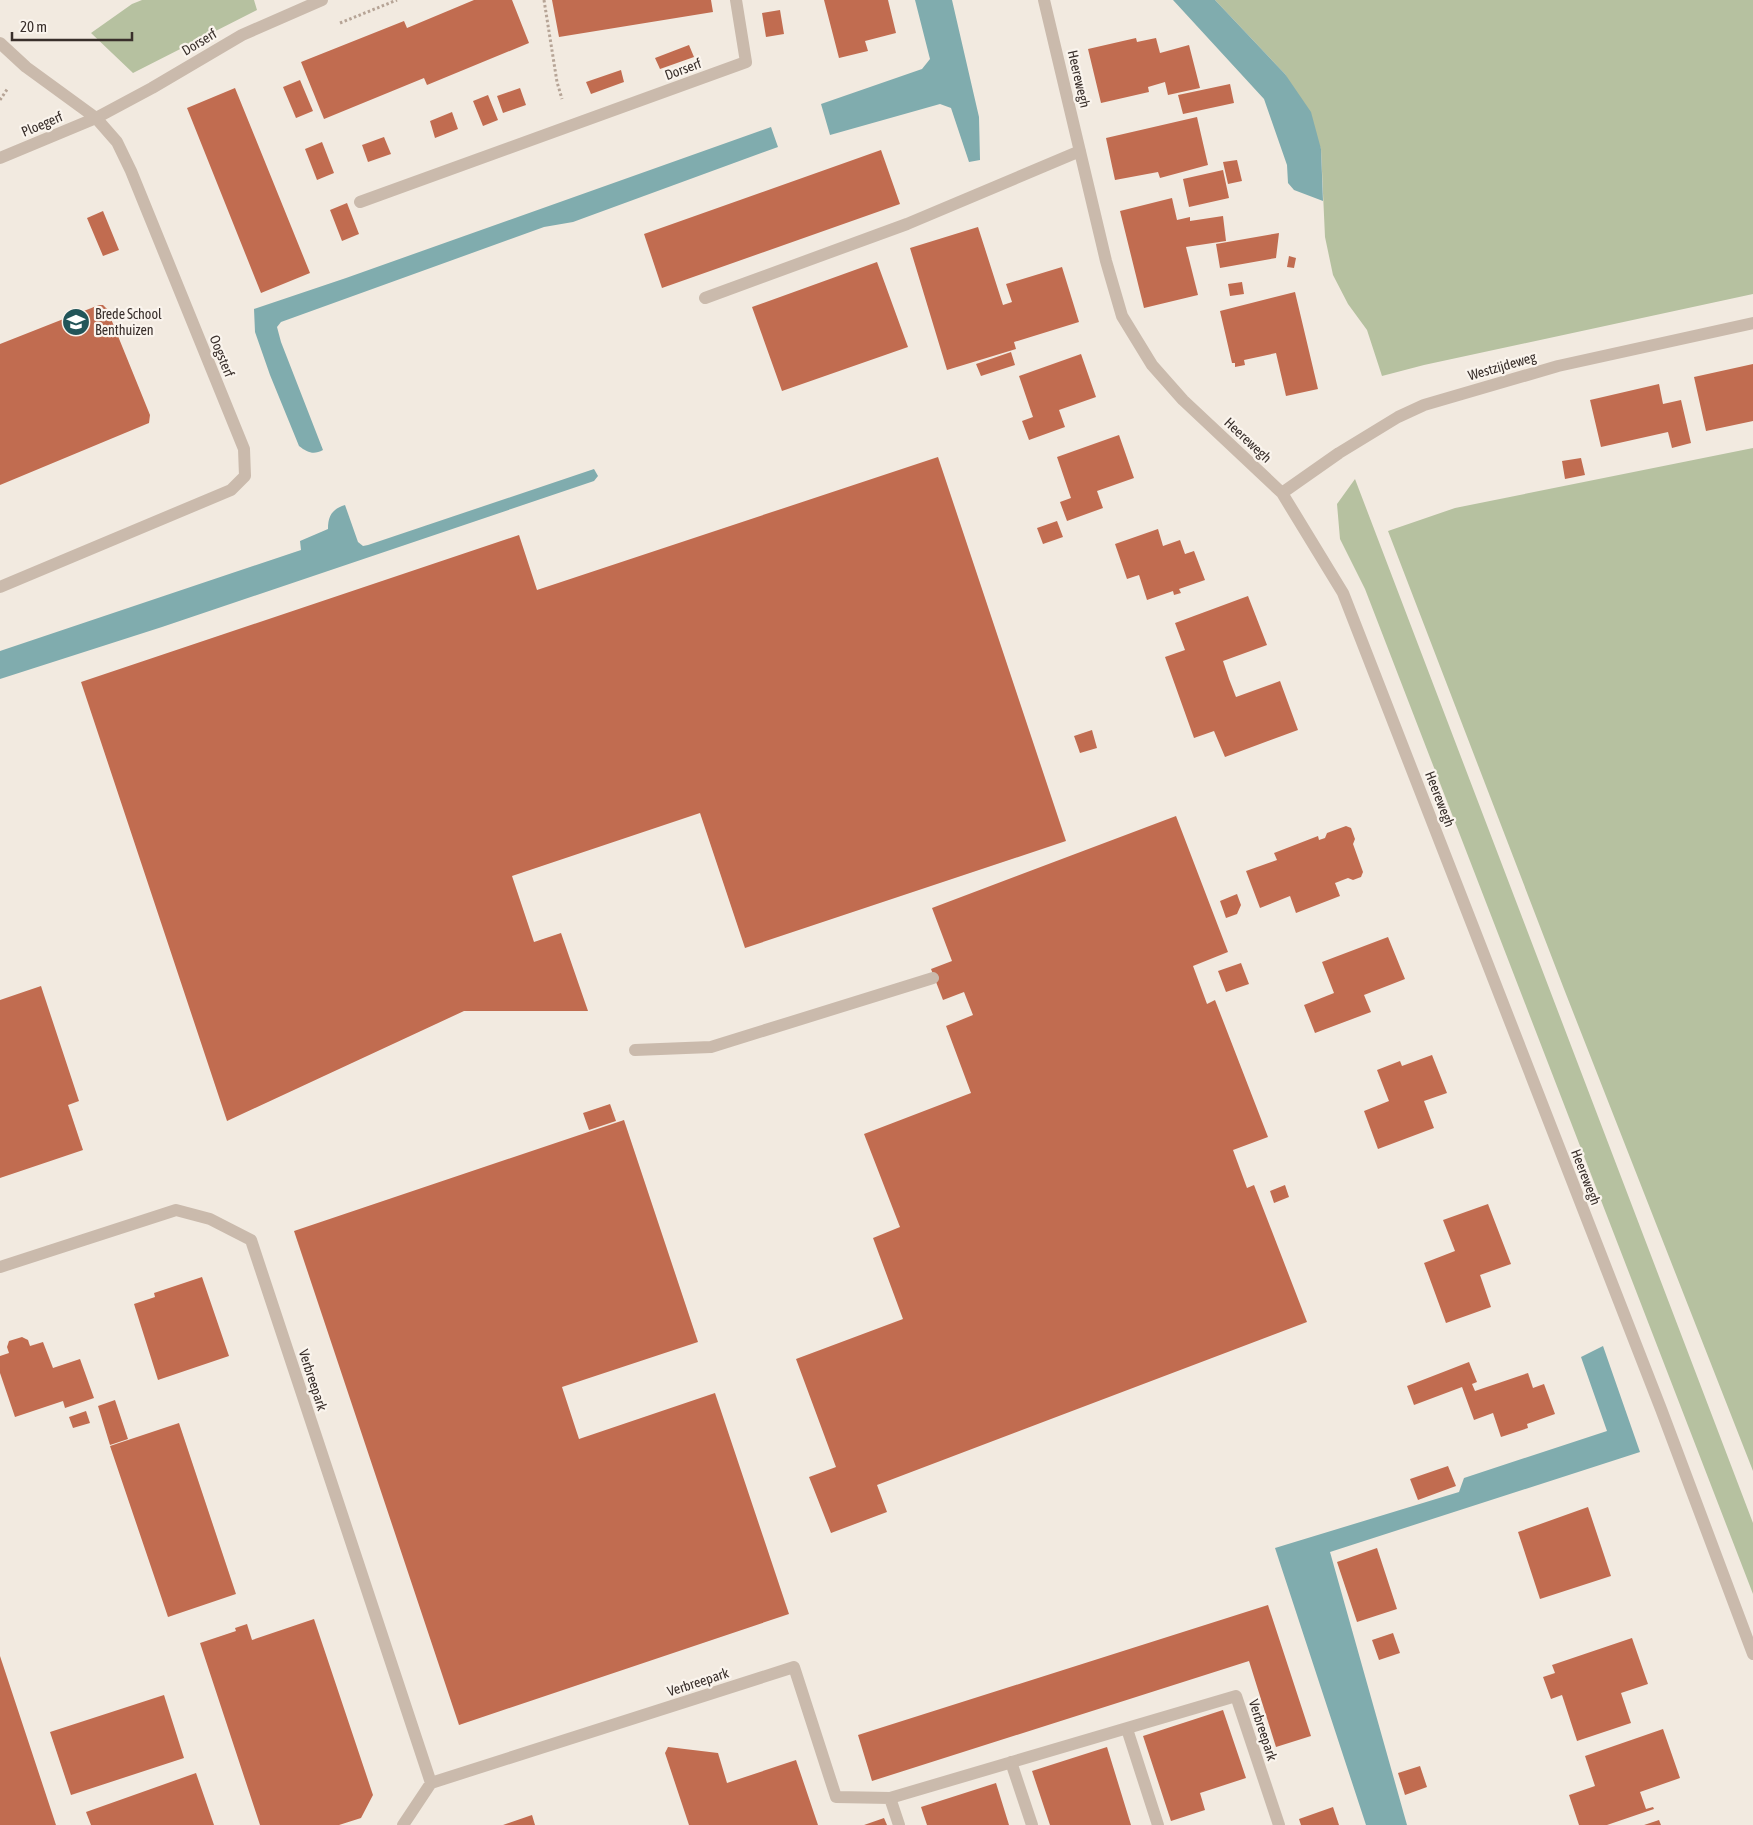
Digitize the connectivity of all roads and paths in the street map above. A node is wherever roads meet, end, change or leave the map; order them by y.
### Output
1 (322, 0) edge
2 (544, 0) edge
3 (736, 0) edge
4 (1044, 0) edge
5 (0, 43) edge
6 (96, 118) junction
7 (571, 125) junction
8 (1080, 151) junction
9 (0, 158) edge
10 (360, 202) dead end
11 (704, 298) dead end
12 (1753, 323) edge
13 (1282, 493) junction
14 (0, 586) edge
15 (934, 978) dead end
16 (635, 1050) dead end
17 (0, 1267) edge
18 (1753, 1654) edge
19 (1127, 1729) junction
20 (1011, 1762) junction
21 (431, 1783) junction
22 (890, 1798) junction
23 (404, 1825) edge
24 (900, 1825) edge
25 (1032, 1825) edge
26 (1158, 1825) edge
27 (1279, 1825) edge

1 - 6 street, Dorserf
2 - 7 path
3 - 7 street, Dorserf
4 - 8 street, Heerewegh
5 - 6 street, Oogsterf
6 - 9 street, Ploegerf
6 - 14 street, Oogsterf
7 - 10 street, Dorserf
8 - 11 street
8 - 13 street, Heerewegh
12 - 13 street, Westzijdeweg
13 - 18 street, Heerewegh
15 - 16 street
17 - 21 street, Verbreepark
19 - 20 street, Verbreepark
19 - 26 street
19 - 27 street, Verbreepark
20 - 22 street, Verbreepark
20 - 25 street
21 - 22 street, Verbreepark
21 - 23 street
22 - 24 street

